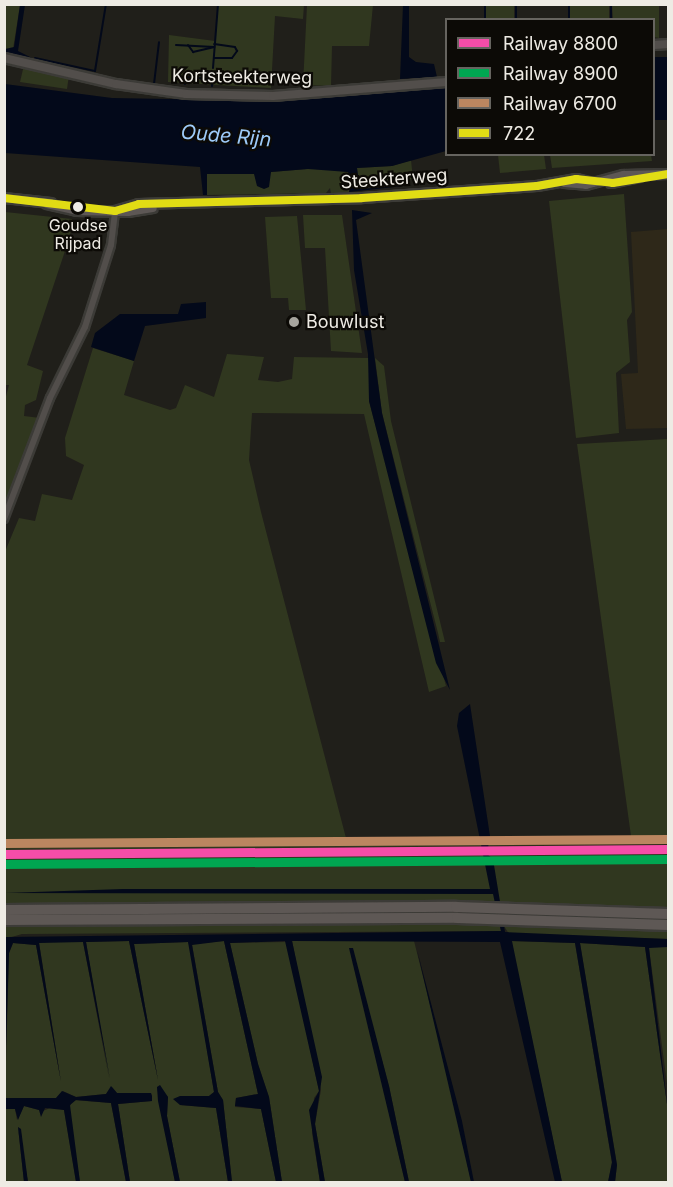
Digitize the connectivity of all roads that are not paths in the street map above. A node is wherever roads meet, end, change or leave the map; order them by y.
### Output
1 (4, 58) edge
2 (445, 82) edge
3 (669, 174) edge
4 (4, 198) edge
5 (115, 211) junction
6 (4, 519) edge
7 (4, 910) edge
8 (491, 913) junction
9 (509, 914) junction
10 (669, 914) edge
11 (4, 920) edge
12 (669, 925) edge

1 - 2 street, Kortsteekterweg
3 - 5 main road, Steekterweg
4 - 5 main road, Steekterweg
5 - 6 street
7 - 8 highway
8 - 9 highway
8 - 11 highway
9 - 10 highway
9 - 12 highway

